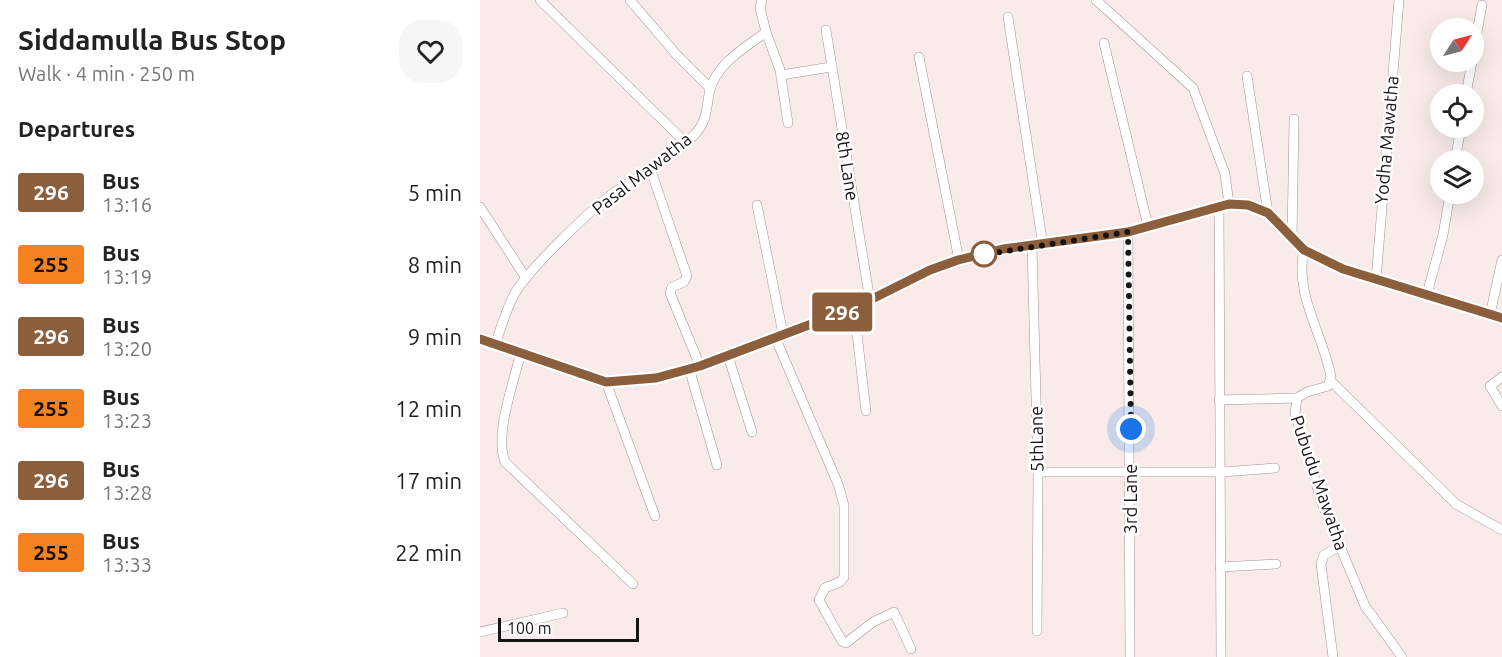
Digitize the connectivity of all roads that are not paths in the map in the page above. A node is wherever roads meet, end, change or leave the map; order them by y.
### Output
1 (540, 0) edge
2 (630, 0) edge
3 (762, 0) edge
4 (1096, 0) edge
5 (1399, 0) edge
6 (1482, 5) dead end
7 (1008, 17) dead end
8 (1480, 18) edge
9 (826, 30) dead end
10 (766, 32) junction
11 (1104, 43) dead end
12 (919, 57) dead end
13 (831, 67) junction
14 (781, 75) junction
15 (1247, 76) dead end
16 (710, 88) junction
17 (1294, 119) dead end
18 (788, 123) dead end
19 (685, 142) junction
20 (650, 168) junction
21 (1448, 204) edge
22 (757, 205) dead end
23 (1224, 205) junction
24 (480, 207) edge
25 (1268, 213) junction
26 (1148, 226) junction
27 (1128, 232) junction
28 (1292, 239) junction
29 (1038, 246) junction
30 (1304, 250) junction
31 (958, 260) junction
32 (1502, 260) edge
33 (526, 278) junction
34 (1376, 280) junction
35 (1427, 294) junction
36 (870, 301) junction
37 (854, 308) junction
38 (1496, 317) edge
39 (779, 335) junction
40 (481, 341) edge
41 (495, 345) junction
42 (522, 352) junction
43 (728, 356) junction
44 (695, 367) junction
45 (1502, 377) edge
46 (1331, 381) junction
47 (606, 382) junction
48 (1297, 398) junction
49 (1220, 400) junction
50 (1502, 406) edge
51 (866, 411) dead end
52 (752, 432) dead end
53 (717, 465) dead end
54 (1275, 468) dead end
55 (1038, 472) junction
56 (1222, 472) junction
57 (1131, 473) junction
58 (655, 516) dead end
59 (1502, 530) edge
60 (1340, 546) junction
61 (1276, 564) dead end
62 (1220, 567) junction
63 (633, 584) dead end
64 (563, 614) dead end
65 (1037, 631) dead end
66 (480, 632) edge
67 (911, 649) dead end
68 (1130, 657) edge
69 (1221, 657) edge
70 (1333, 657) edge
71 (1402, 657) edge

1 - 19 street
2 - 16 street
3 - 10 street
4 - 23 street
5 - 34 street, Yodha Mawatha
6 - 8 street
7 - 29 street, 5thLane
9 - 13 street, 8th Lane
10 - 14 street
10 - 16 street, Pasal Mawatha
11 - 26 street
12 - 31 street
13 - 14 street
13 - 36 street, 8th Lane
14 - 18 street
15 - 25 street
16 - 19 street, Pasal Mawatha
17 - 28 street
19 - 20 street, Pasal Mawatha
20 - 33 street, Pasal Mawatha
20 - 44 street
21 - 35 street
22 - 39 street
23 - 25 main road
23 - 26 main road
23 - 49 street
24 - 33 street
25 - 28 main road
26 - 27 main road
27 - 29 main road
27 - 57 street, 3rd Lane
28 - 30 main road
29 - 31 main road
29 - 55 street, 5thLane
30 - 34 main road
30 - 46 street
31 - 36 main road
32 - 38 street
33 - 41 street, Pasal Mawatha
34 - 35 main road
35 - 38 main road
36 - 37 main road
37 - 39 main road
37 - 51 street
39 - 43 main road
39 - 67 street
40 - 41 main road
41 - 42 main road
42 - 47 main road
42 - 63 street
43 - 44 main road
43 - 52 street
44 - 47 main road
44 - 53 street
45 - 50 street
46 - 48 street, Pubudu Mawatha
46 - 59 street
47 - 58 street
48 - 49 street
48 - 60 street, Pubudu Mawatha
49 - 56 street
54 - 56 street
55 - 57 street
55 - 65 street, 5thLane
56 - 57 street
56 - 62 street
57 - 68 street, 3rd Lane
60 - 70 street
60 - 71 street, Pubudu Mawatha
61 - 62 street
62 - 69 street
64 - 66 street

